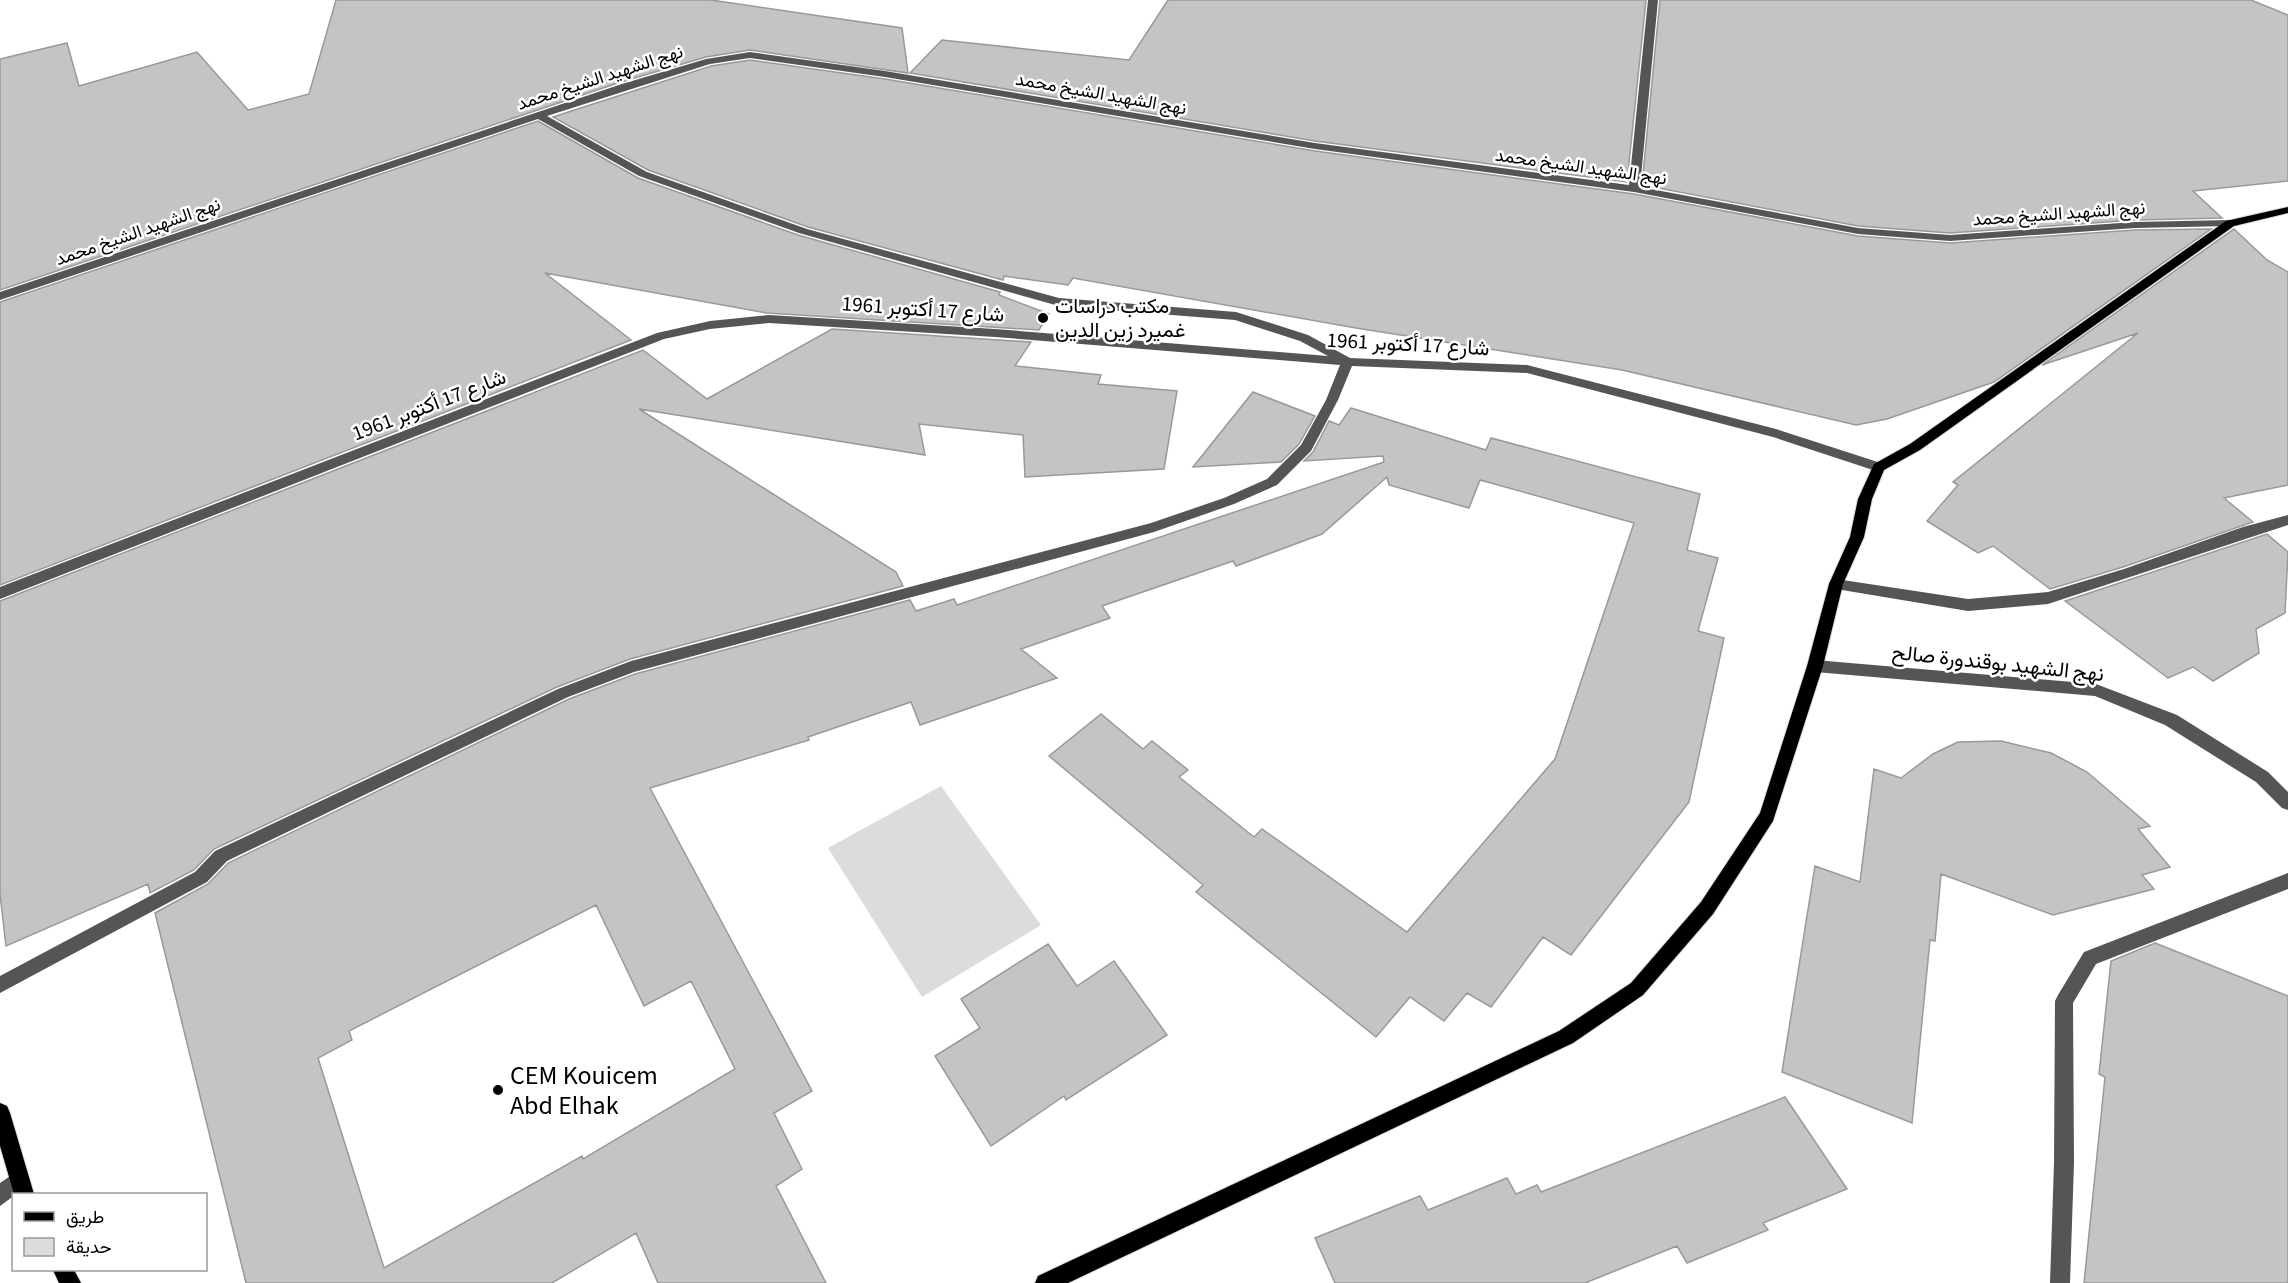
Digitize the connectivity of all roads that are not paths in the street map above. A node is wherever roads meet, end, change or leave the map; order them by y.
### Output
1 (1653, 0) edge
2 (538, 115) junction
3 (1634, 189) junction
4 (2288, 210) edge
5 (2229, 223) junction
6 (0, 296) edge
7 (1348, 362) junction
8 (1879, 467) junction
9 (2288, 520) edge
10 (1836, 584) junction
11 (0, 593) edge
12 (1815, 666) junction
13 (2288, 803) edge
14 (2288, 881) edge
15 (0, 985) edge
16 (0, 1113) edge
17 (21, 1187) edge
18 (0, 1196) edge
19 (1045, 1283) edge
20 (2060, 1283) edge

1 - 3 street
2 - 3 street, نهج الشهيد الشيخ محمد
2 - 6 street, نهج الشهيد الشيخ محمد
2 - 7 street
3 - 5 street, نهج الشهيد الشيخ محمد
4 - 5 main road
5 - 8 main road
7 - 8 street, شارع 17 أكتوبر 1961
7 - 11 street, شارع 17 أكتوبر 1961
7 - 15 street
8 - 10 main road
9 - 10 street
10 - 12 main road
12 - 13 street, نهج الشهيد بوقندورة صالح
12 - 19 main road
14 - 20 street
16 - 17 main road
17 - 18 street

